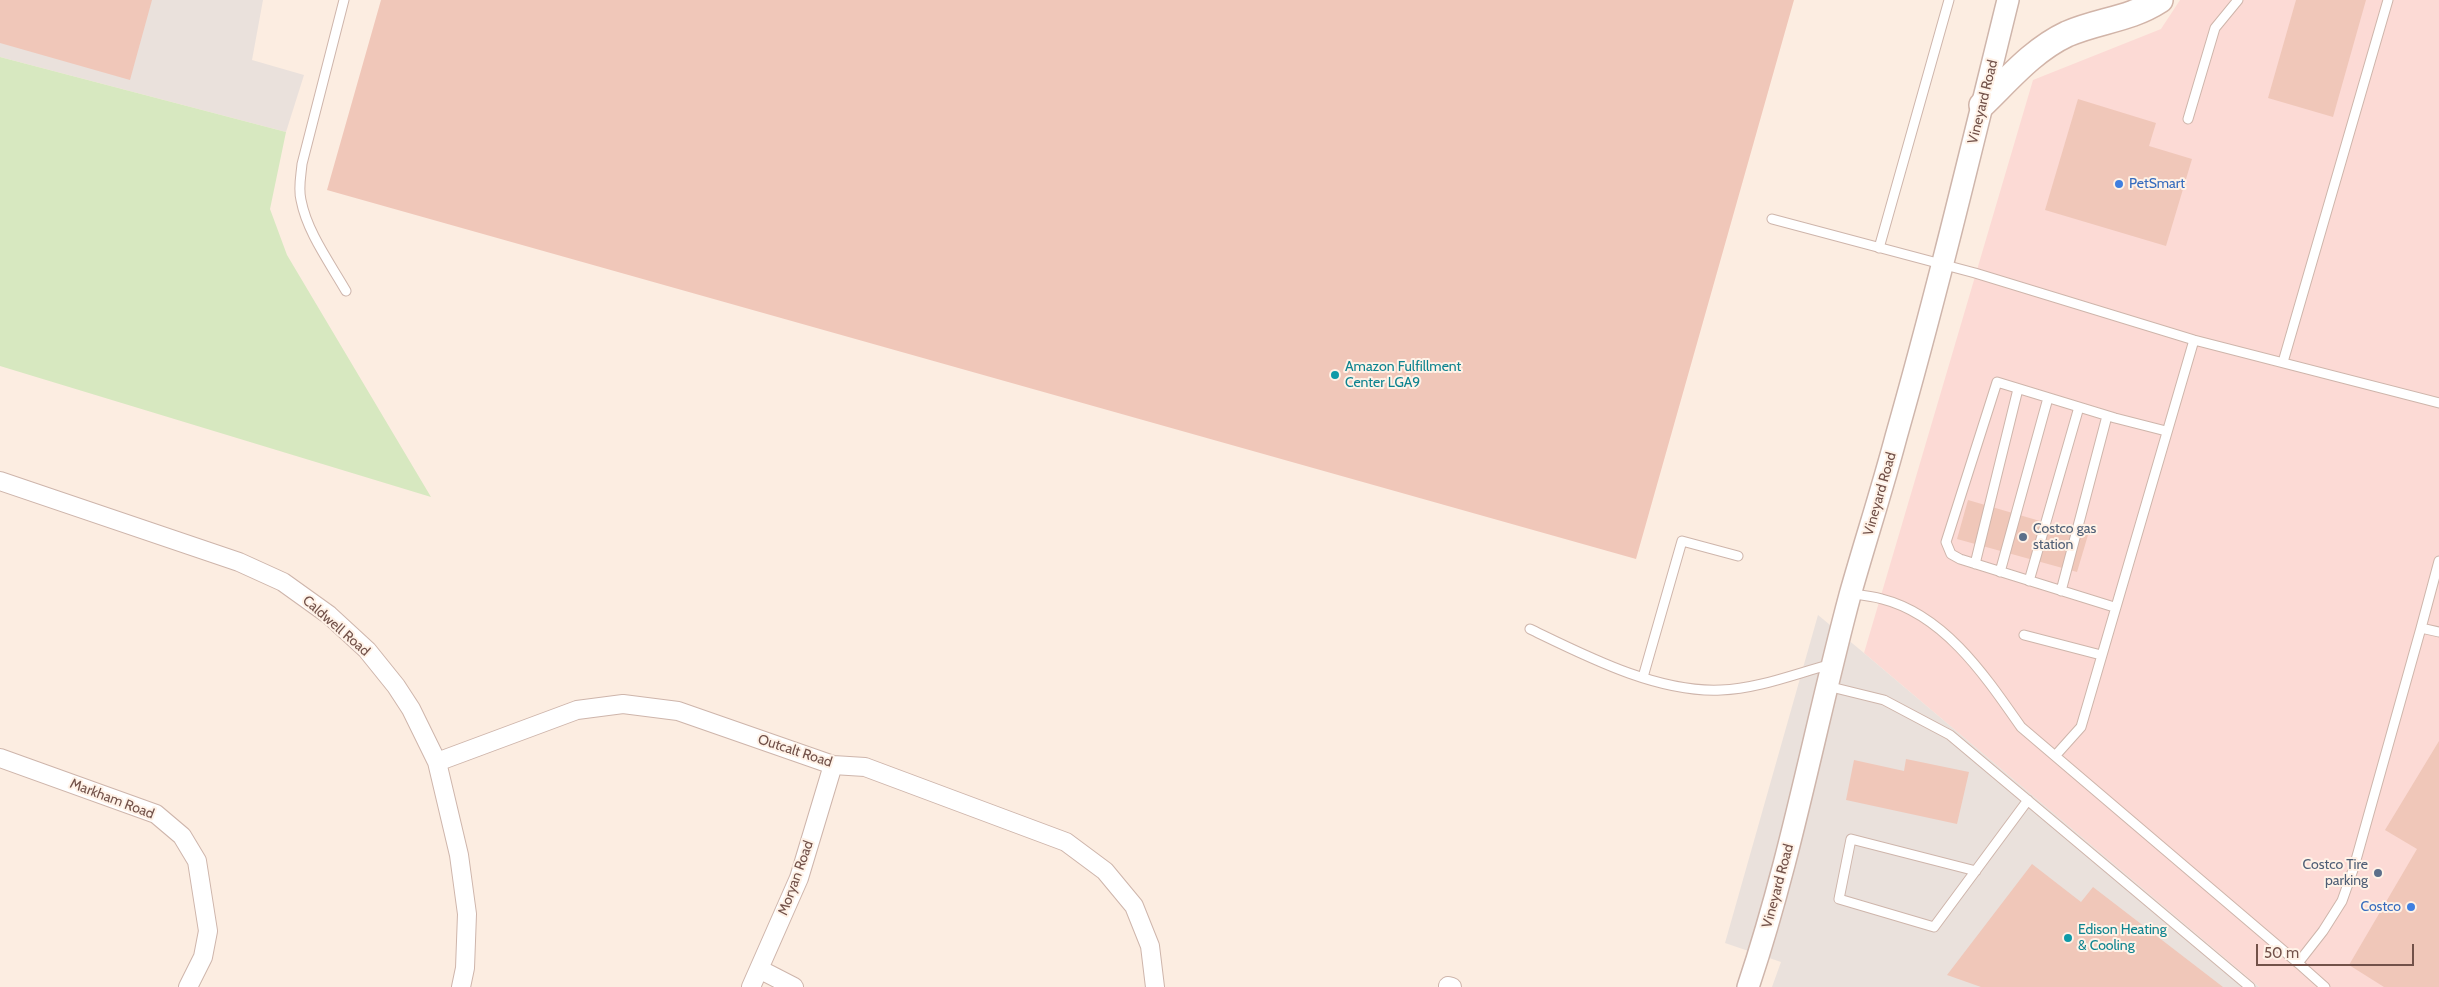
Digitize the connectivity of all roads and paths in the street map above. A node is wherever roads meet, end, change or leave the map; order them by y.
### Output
1 (344, 0) edge
2 (1949, 0) edge
3 (2008, 0) edge
4 (2160, 0) edge
5 (2238, 0) edge
6 (2388, 0) edge
7 (1982, 105) junction
8 (2188, 119) dead end
9 (1772, 219) dead end
10 (1879, 248) junction
11 (1942, 264) junction
12 (346, 291) dead end
13 (2194, 340) junction
14 (2283, 362) junction
15 (2018, 389) junction
16 (2048, 398) junction
17 (2439, 403) edge
18 (2079, 407) junction
19 (2107, 416) junction
20 (2166, 431) junction
21 (0, 481) edge
22 (1738, 556) dead end
23 (2439, 561) edge
24 (1975, 564) junction
25 (2000, 572) junction
26 (2029, 581) junction
27 (2061, 591) junction
28 (1851, 594) junction
29 (2114, 607) junction
30 (2421, 628) junction
31 (1530, 629) dead end
32 (2439, 632) edge
33 (2024, 635) dead end
34 (2101, 655) junction
35 (1833, 664) junction
36 (1643, 677) junction
37 (1827, 686) junction
38 (2055, 756) junction
39 (0, 758) edge
40 (436, 762) junction
41 (833, 765) junction
42 (2028, 800) junction
43 (1976, 871) junction
44 (2298, 963) junction
45 (759, 969) junction
46 (188, 987) edge
47 (461, 987) edge
48 (750, 987) edge
49 (794, 987) edge
50 (1155, 987) edge
51 (1748, 987) edge
52 (2250, 987) edge
53 (2326, 987) edge

1 - 12 lane
2 - 10 lane
3 - 7 street, Vineyard Road
4 - 7 main road
5 - 8 lane
6 - 14 lane
7 - 11 street, Vineyard Road
9 - 10 lane
10 - 11 lane
11 - 13 lane
11 - 28 street, Vineyard Road
13 - 14 lane
13 - 20 lane
14 - 17 lane
15 - 16 lane
15 - 24 lane
15 - 24 lane
16 - 18 lane
16 - 25 lane
18 - 19 lane
18 - 26 lane
19 - 20 lane
19 - 27 lane
20 - 29 lane
21 - 40 street, Caldwell Road
22 - 36 lane
23 - 30 lane
24 - 25 lane
25 - 26 lane
26 - 27 lane
27 - 29 lane
28 - 35 street, Vineyard Road
28 - 38 lane
29 - 34 lane
30 - 32 lane
30 - 44 lane
31 - 36 lane
33 - 34 lane
34 - 38 lane
35 - 36 lane
35 - 37 street, Vineyard Road
37 - 42 lane
37 - 51 street, Vineyard Road
38 - 44 lane
39 - 46 street, Markham Road
40 - 41 street, Outcalt Road
40 - 47 street, Caldwell Road
41 - 45 street, Moryan Road
41 - 50 street, Outcalt Road
42 - 43 lane
42 - 52 lane
43 - 43 lane
44 - 53 lane
45 - 48 street, Moryan Road
45 - 49 street

